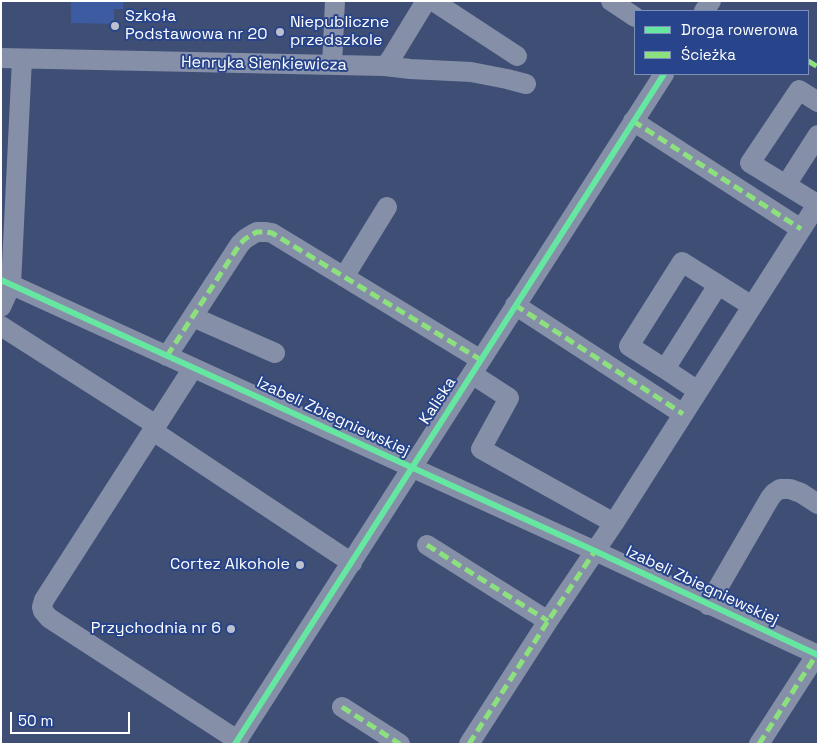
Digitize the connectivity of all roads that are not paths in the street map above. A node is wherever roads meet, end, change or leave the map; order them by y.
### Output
1 (335, 1) edge
2 (426, 1) edge
3 (433, 1) edge
4 (611, 1) edge
5 (634, 16) edge
6 (517, 56) dead end
7 (1, 58) edge
8 (22, 59) junction
9 (332, 65) junction
10 (385, 66) junction
11 (663, 75) edge
12 (526, 84) dead end
13 (818, 102) edge
14 (634, 121) junction
15 (818, 135) edge
16 (786, 185) junction
17 (817, 203) edge
18 (387, 207) dead end
19 (801, 230) junction
20 (344, 278) junction
21 (6, 283) edge
22 (718, 285) junction
23 (516, 305) junction
24 (752, 306) junction
25 (1, 307) edge
26 (193, 317) junction
27 (1, 326) edge
28 (275, 353) dead end
29 (167, 356) junction
30 (476, 367) junction
31 (193, 368) junction
32 (665, 369) junction
33 (698, 391) junction
34 (683, 414) junction
35 (154, 428) junction
36 (411, 468) junction
37 (818, 504) edge
38 (614, 524) junction
39 (427, 545) dead end
40 (595, 551) junction
41 (352, 563) junction
42 (708, 604) junction
43 (548, 620) junction
44 (817, 655) edge
45 (342, 707) dead end
46 (236, 742) edge
47 (400, 744) edge
48 (469, 744) edge
49 (759, 744) edge

1 - 9 street
2 - 10 street
3 - 6 street
4 - 5 street
7 - 8 street, Henryka Sienkiewicza
8 - 9 street, Henryka Sienkiewicza
8 - 21 street
9 - 10 street, Henryka Sienkiewicza
10 - 12 street, Henryka Sienkiewicza
11 - 14 street, Kaliska
13 - 16 street
14 - 19 street
14 - 23 street, Kaliska
15 - 16 street
16 - 17 street
17 - 19 street
18 - 20 street
19 - 24 street
20 - 26 street
20 - 30 street
21 - 25 street
21 - 29 street, Izabeli Zbiegniewskiej
22 - 24 street
22 - 32 street
22 - 32 street
23 - 30 street, Kaliska
23 - 34 street
24 - 33 street
26 - 28 street
26 - 29 street
27 - 35 street
29 - 31 street, Izabeli Zbiegniewskiej
30 - 36 street, Kaliska
30 - 38 street
31 - 35 street
31 - 36 street, Izabeli Zbiegniewskiej
32 - 33 street
33 - 34 street
34 - 38 street
35 - 41 street
35 - 46 street
36 - 40 street, Izabeli Zbiegniewskiej
36 - 41 street, Kaliska
37 - 42 street
38 - 40 street
39 - 43 street
40 - 42 street, Izabeli Zbiegniewskiej
40 - 43 street
41 - 46 street, Kaliska
42 - 44 street, Izabeli Zbiegniewskiej
43 - 48 street
44 - 49 street
45 - 47 street

